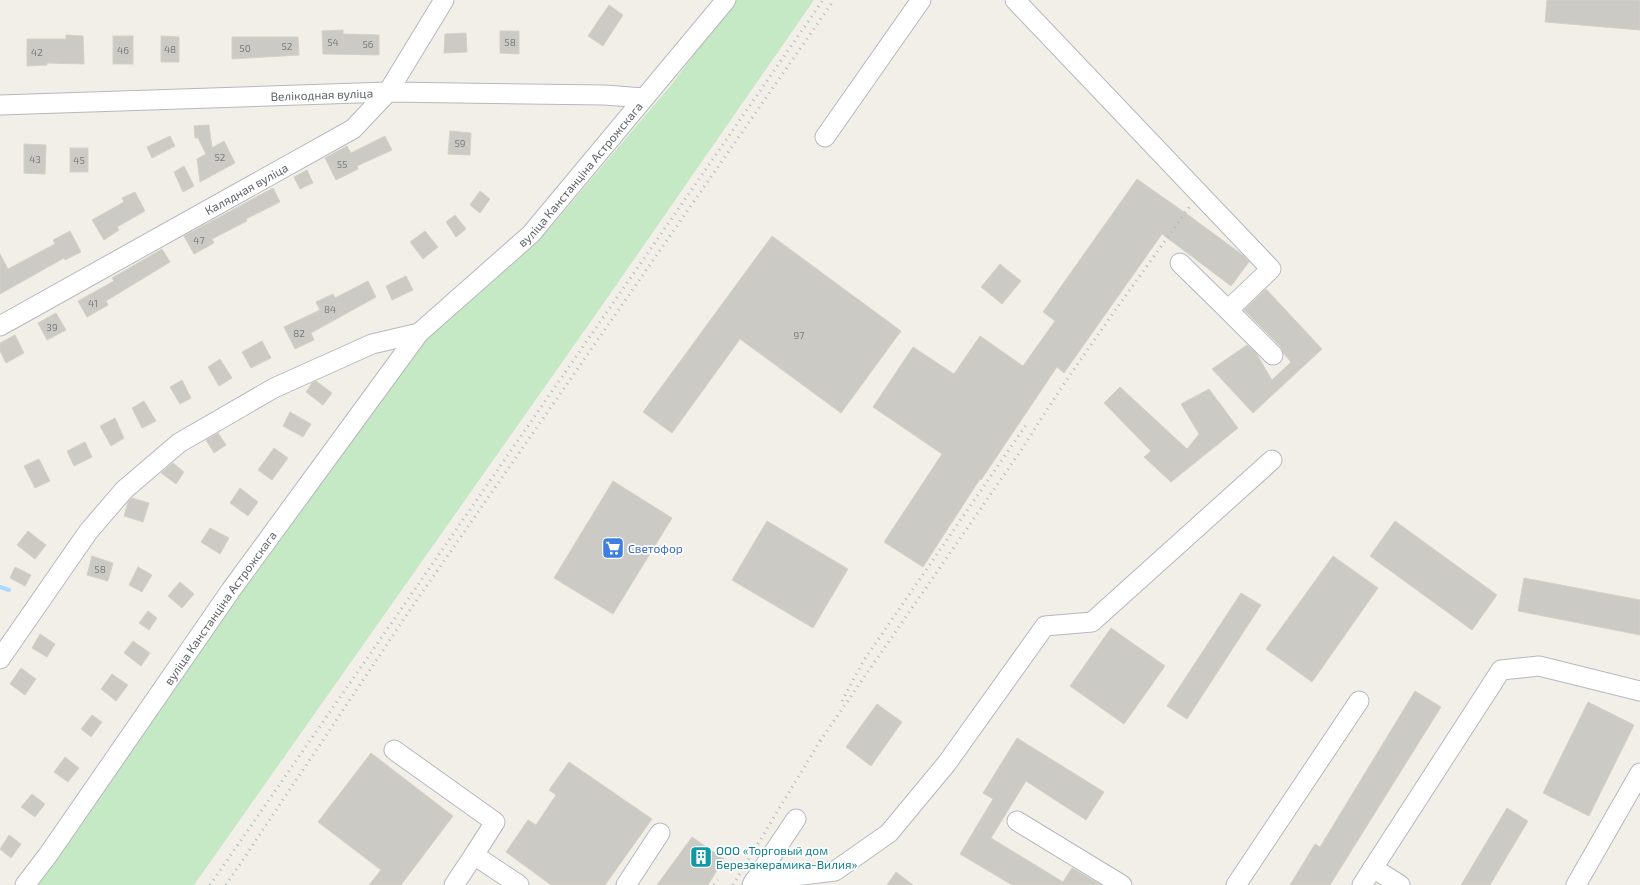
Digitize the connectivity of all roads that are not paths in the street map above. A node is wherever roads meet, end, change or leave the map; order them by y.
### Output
1 (444, 0) edge
2 (726, 0) edge
3 (921, 0) edge
4 (1015, 0) edge
5 (388, 92) junction
6 (644, 98) junction
7 (0, 105) edge
8 (825, 137) dead end
9 (1180, 263) dead end
10 (1228, 310) junction
11 (0, 326) edge
12 (419, 333) junction
13 (1273, 355) dead end
14 (1272, 460) dead end
15 (0, 659) edge
16 (1640, 691) edge
17 (1359, 701) dead end
18 (394, 750) dead end
19 (1640, 774) edge
20 (796, 819) dead end
21 (1017, 821) dead end
22 (660, 833) dead end
23 (474, 854) junction
24 (1373, 868) junction
25 (753, 883) edge
26 (25, 885) edge
27 (454, 885) edge
28 (519, 885) edge
29 (626, 885) edge
30 (1122, 885) edge
31 (1236, 885) edge
32 (1362, 885) edge
33 (1400, 885) edge
34 (1576, 885) edge

1 - 5 street, Калядная вуліца
2 - 6 street, вуліца Канстанціна Астрожскага
3 - 8 street
4 - 10 street
5 - 6 street, Велікодная вуліца
5 - 7 street, Велікодная вуліца
5 - 11 street, Калядная вуліца
6 - 12 street, вуліца Канстанціна Астрожскага
9 - 10 street
10 - 13 street
12 - 15 street, вуліца Канстанціна Астрожскага
12 - 26 street, вуліца Канстанціна Астрожскага
14 - 25 street
16 - 24 street
17 - 31 street
18 - 23 street
19 - 34 street
20 - 25 street
21 - 30 street
22 - 29 street
23 - 27 street
23 - 28 street
24 - 32 street
24 - 33 street

